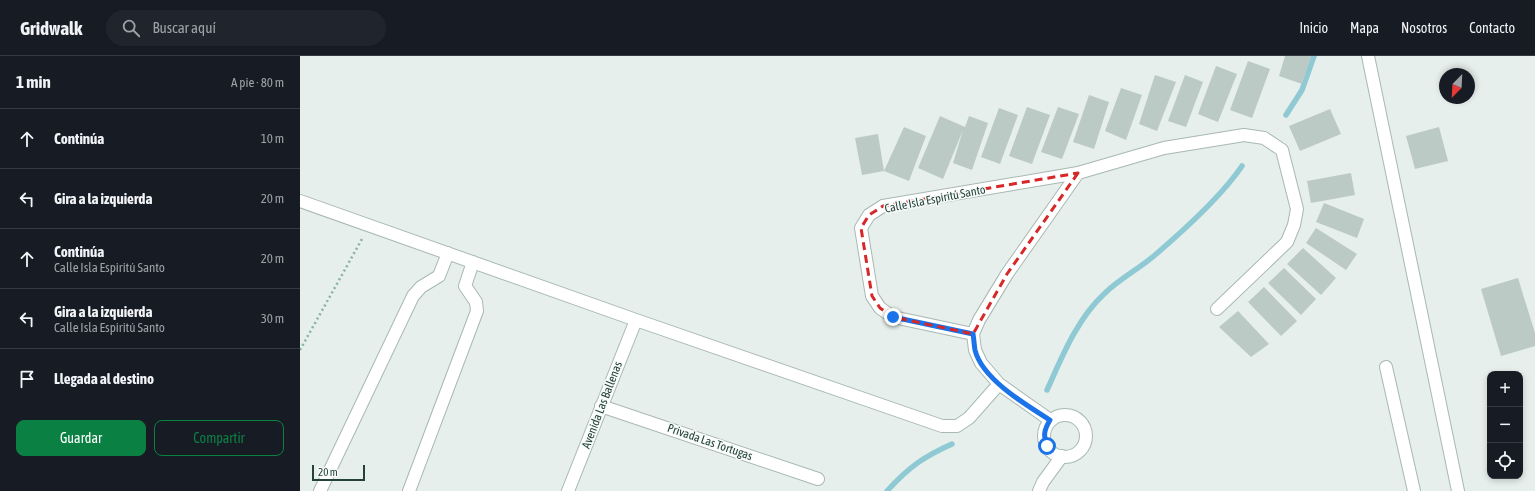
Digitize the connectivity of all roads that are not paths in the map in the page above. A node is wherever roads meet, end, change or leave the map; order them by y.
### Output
1 (1368, 56) edge
2 (1078, 173) junction
3 (300, 201) edge
4 (448, 253) junction
5 (473, 262) junction
6 (1217, 309) dead end
7 (636, 320) junction
8 (973, 334) junction
9 (1386, 367) dead end
10 (999, 384) junction
11 (601, 406) junction
12 (1050, 420) junction
13 (1062, 456) junction
14 (818, 479) dead end
15 (320, 491) edge
16 (409, 491) edge
17 (568, 491) edge
18 (1039, 491) edge
19 (1414, 491) edge
20 (1458, 491) edge

1 - 20 street
2 - 6 street, Calle Isla Espiritú Santo
2 - 8 street
2 - 8 street, Calle Isla Espiritú Santo
3 - 4 street
4 - 5 street
4 - 15 street
5 - 7 street
5 - 16 street
7 - 10 street
7 - 11 street, Avenida Las Ballenas
8 - 10 street
9 - 19 street
10 - 12 street
11 - 14 street, Privada Las Tortugas
11 - 17 street, Avenida Las Ballenas
12 - 13 street
12 - 13 street
13 - 18 street

